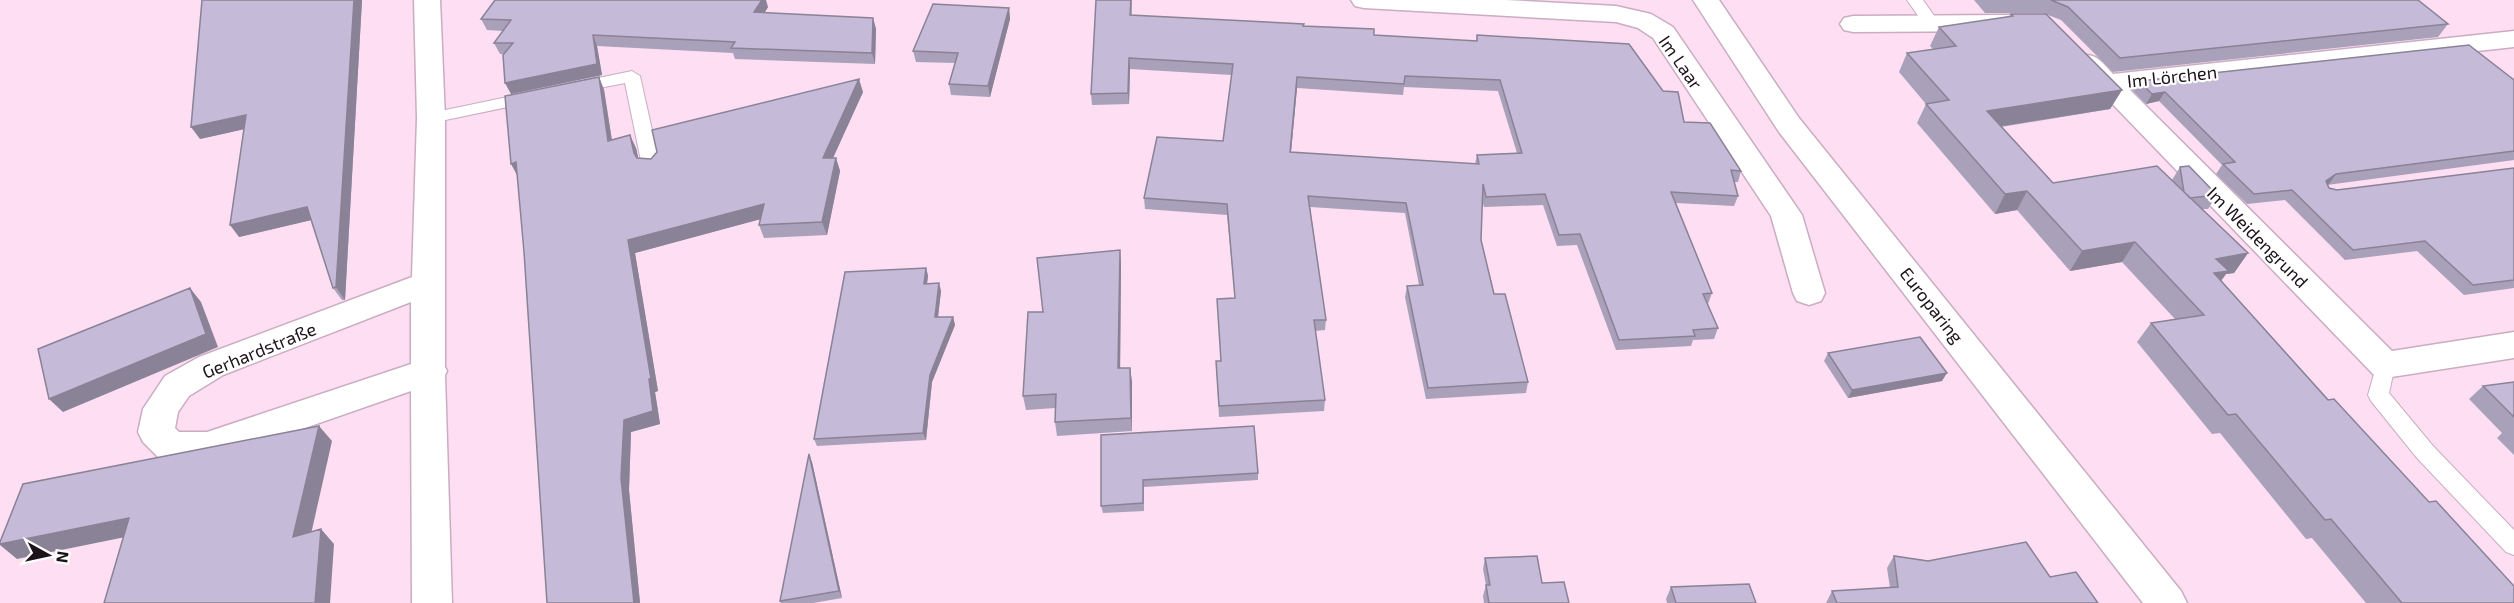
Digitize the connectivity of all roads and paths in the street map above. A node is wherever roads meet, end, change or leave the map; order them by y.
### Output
1 (427, 0) edge
2 (1364, 0) edge
3 (1706, 0) edge
4 (1915, 0) edge
5 (2033, 22) edge
6 (1853, 24) dead end
7 (1932, 24) junction
8 (2501, 40) edge
9 (2067, 43) edge
10 (2514, 62) edge
11 (2107, 83) junction
12 (431, 118) junction
13 (651, 166) edge
14 (428, 283) junction
15 (1809, 293) dead end
16 (2514, 345) edge
17 (2385, 365) junction
18 (430, 371) junction
19 (2514, 545) edge
20 (432, 603) edge
21 (2168, 603) edge

1 - 12 street
2 - 15 street, Im Laar
3 - 21 street, Europaring
4 - 7 lane
5 - 7 street
6 - 7 street
8 - 10 street
8 - 11 street, Im Lörchen
9 - 11 street, Im Lörchen
11 - 17 street, Im Weidengrund
12 - 13 lane
12 - 14 street
14 - 18 street
14 - 18 street, Gerhardstraße
16 - 17 street
17 - 19 lane
18 - 20 street

